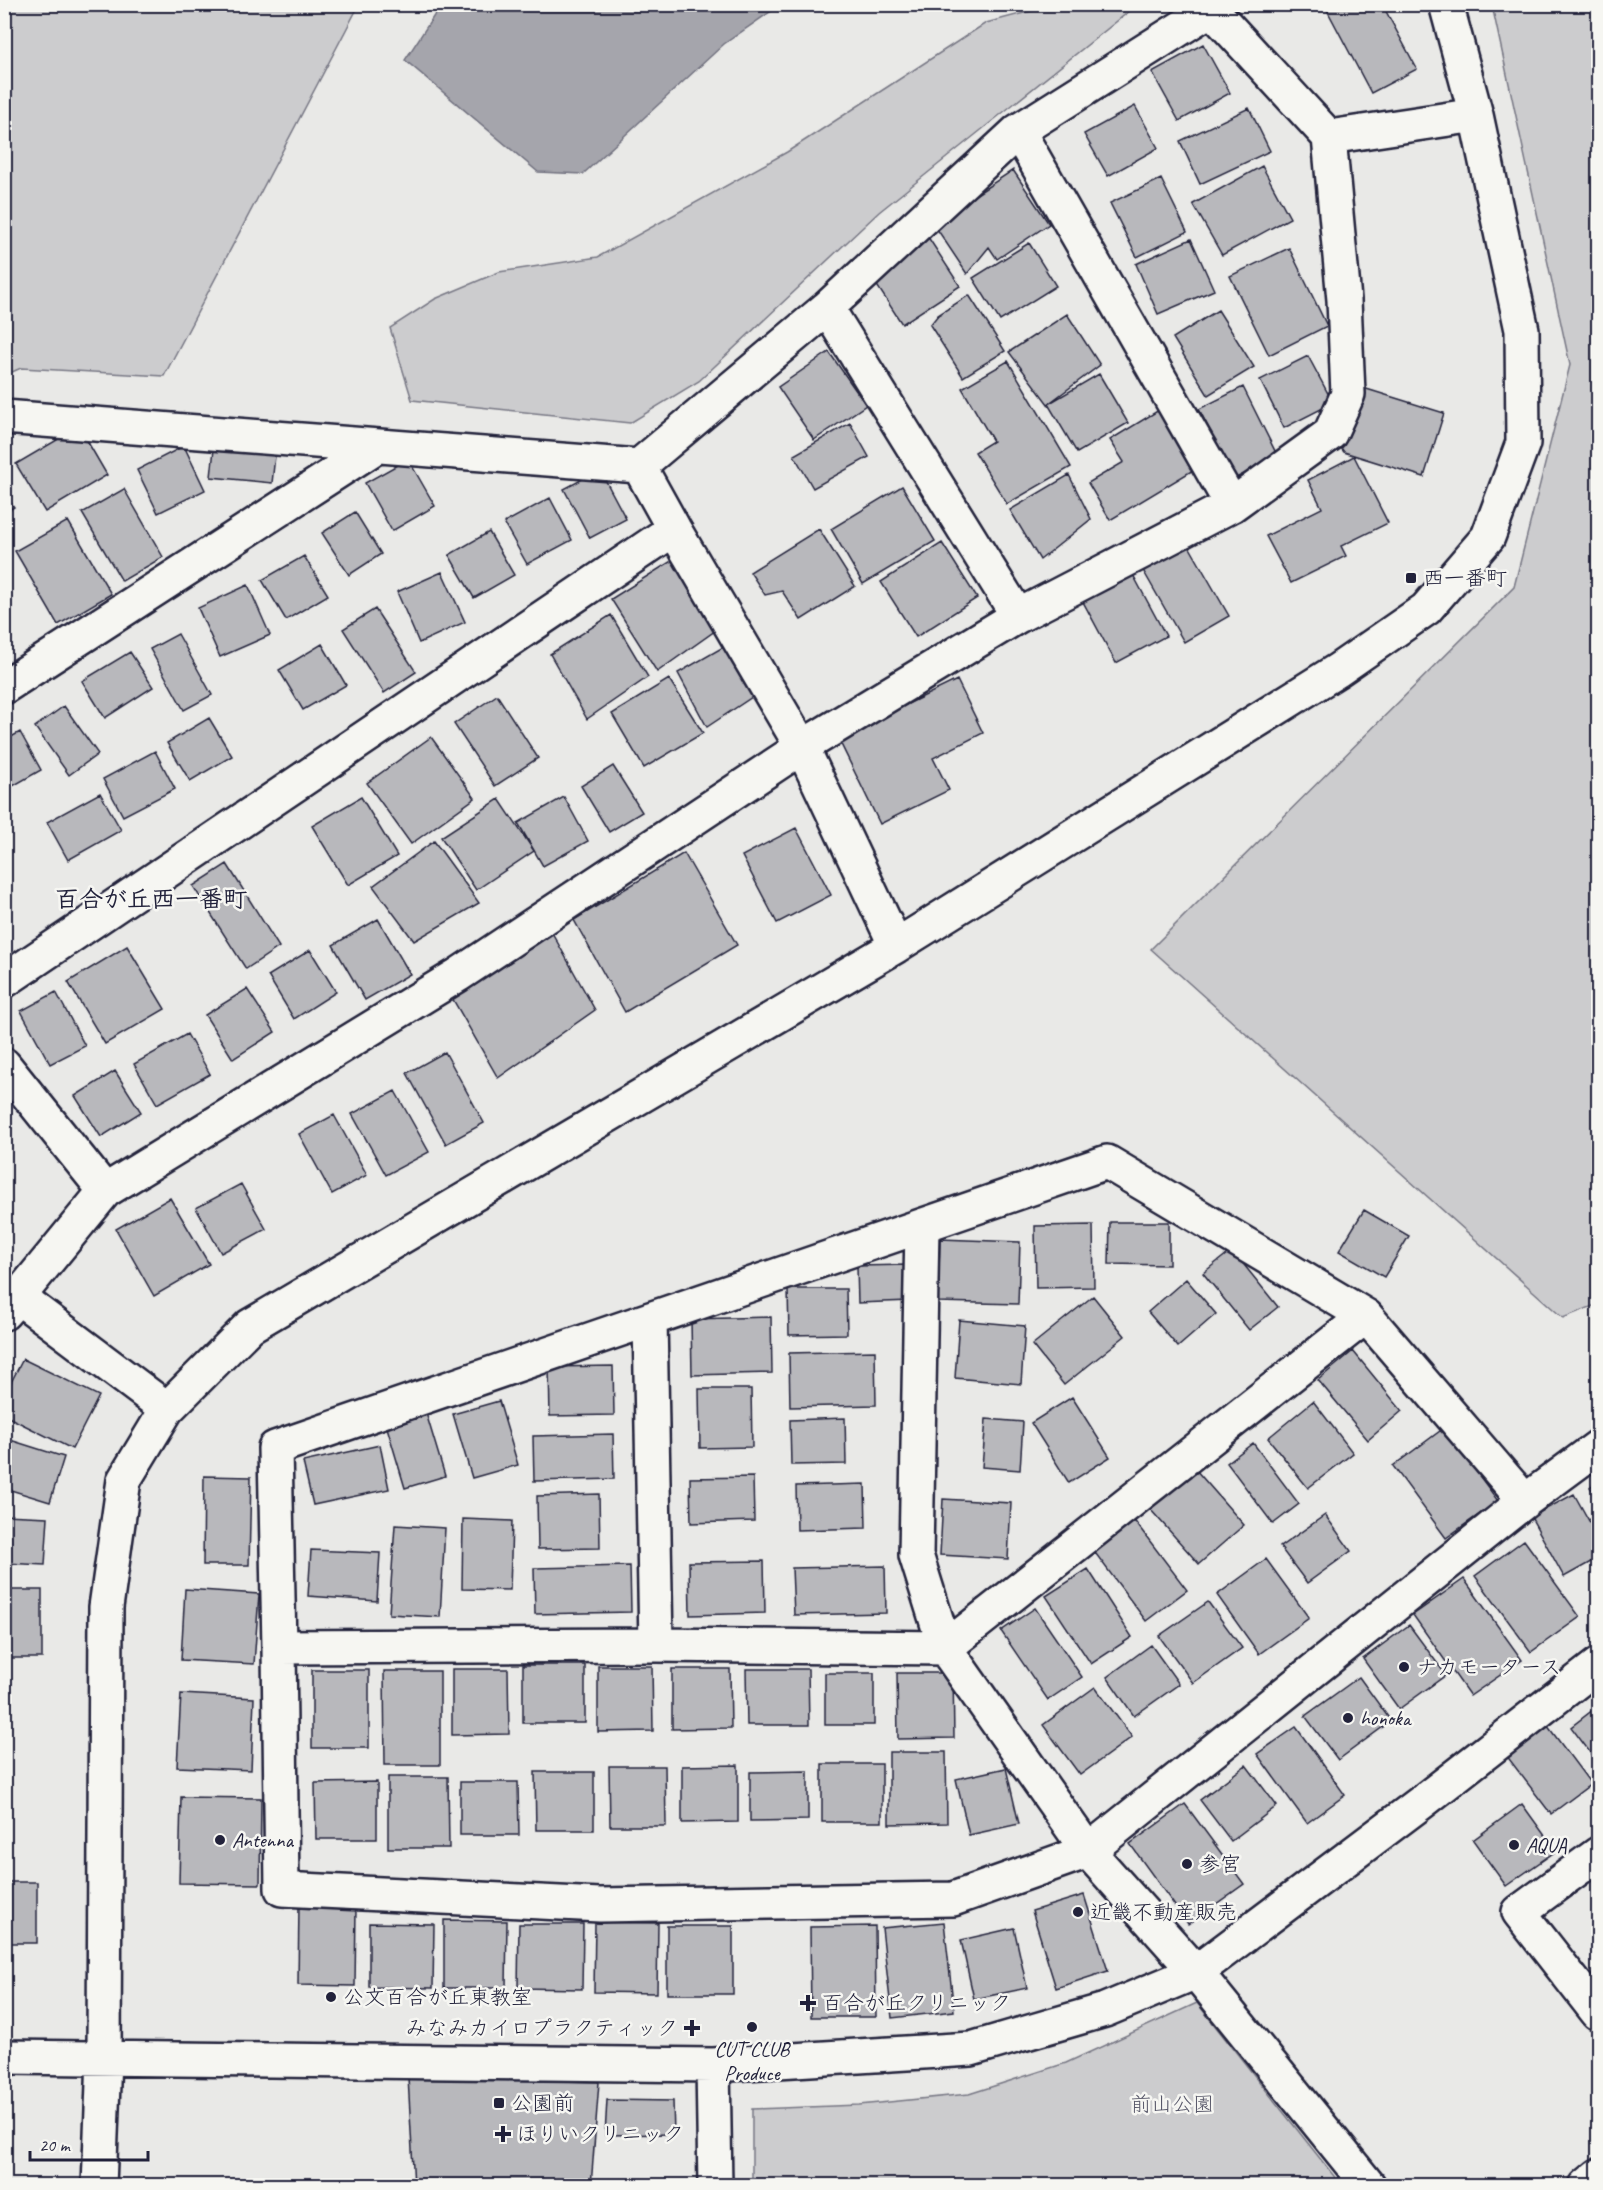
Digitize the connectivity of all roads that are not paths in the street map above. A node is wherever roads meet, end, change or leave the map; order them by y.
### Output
1 (1446, 4) edge
2 (1476, 115) junction
3 (1018, 131) junction
4 (1329, 137) junction
5 (827, 308) junction
6 (4, 417) edge
7 (377, 446) junction
8 (639, 466) junction
9 (1232, 505) junction
10 (674, 529) junction
11 (1018, 616) junction
12 (4, 687) edge
13 (802, 747) junction
14 (896, 946) junction
15 (4, 981) edge
16 (4, 1065) edge
17 (105, 1191) junction
18 (921, 1226) junction
19 (11, 1305) edge
20 (1366, 1316) junction
21 (650, 1319) junction
22 (167, 1408) junction
23 (1599, 1447) edge
24 (1525, 1501) junction
25 (656, 1645) junction
26 (279, 1647) junction
27 (945, 1648) junction
28 (1599, 1665) edge
29 (1088, 1851) junction
30 (1599, 1854) edge
31 (1196, 1972) junction
32 (1599, 2013) edge
33 (4, 2057) edge
34 (104, 2058) junction
35 (713, 2065) junction
36 (1599, 2176) edge
37 (99, 2186) edge
38 (715, 2186) edge
39 (1369, 2186) edge
40 (1586, 2186) edge

1 - 2 street
2 - 4 street
2 - 14 street
3 - 4 street
3 - 5 street
3 - 9 street
4 - 9 street
5 - 8 street
5 - 11 street
6 - 7 street
7 - 8 street
7 - 12 street
8 - 10 street
9 - 11 street
10 - 13 street
10 - 15 street
11 - 13 street
13 - 14 street
13 - 17 street
14 - 22 street
16 - 17 street
17 - 19 street
18 - 20 street
18 - 21 street
18 - 27 street
19 - 22 street
20 - 24 street
20 - 27 street
21 - 25 street
21 - 26 street
22 - 34 street
23 - 24 street
24 - 29 street
25 - 26 street
25 - 27 street
26 - 29 street
27 - 29 street
28 - 31 street
29 - 31 street
30 - 32 street
31 - 35 street
31 - 39 street
33 - 34 street
34 - 35 street
34 - 37 street
35 - 38 street
36 - 40 street

